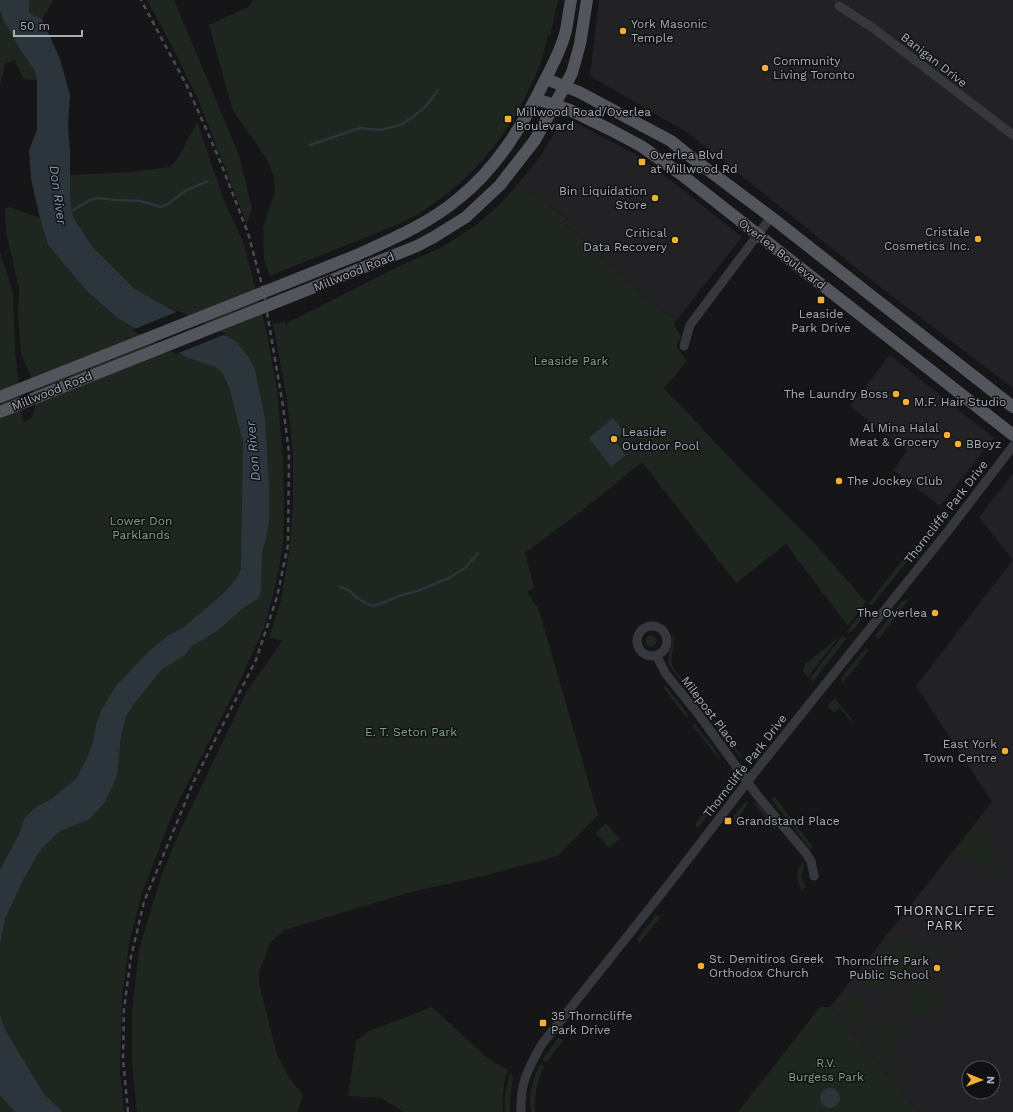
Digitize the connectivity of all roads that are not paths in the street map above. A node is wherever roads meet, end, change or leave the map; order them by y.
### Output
1 (571, 0) edge
2 (586, 0) edge
3 (839, 6) dead end
4 (546, 79) junction
5 (566, 87) junction
6 (536, 99) junction
7 (555, 105) junction
8 (1013, 135) edge
9 (771, 218) junction
10 (757, 235) junction
11 (684, 346) dead end
12 (0, 397) edge
13 (1013, 407) edge
14 (0, 412) edge
15 (1013, 435) edge
16 (1013, 446) edge
17 (656, 655) dead end
18 (748, 781) junction
19 (814, 876) dead end
20 (522, 1112) edge

1 - 4 main road, Millwood Road
2 - 5 main road, Millwood Road
3 - 8 street, Banigan Drive
4 - 5 main road, Overlea Boulevard
4 - 6 main road, Millwood Road
5 - 7 main road, Millwood Road
5 - 9 main road, Overlea Boulevard
6 - 7 main road, Overlea Boulevard
6 - 12 main road, Millwood Road, bridge
7 - 10 main road, Overlea Boulevard
7 - 14 main road, Millwood Road, bridge
9 - 10 street
9 - 13 main road, Overlea Boulevard
10 - 11 street
10 - 15 main road, Overlea Boulevard
16 - 18 street, Thorncliffe Park Drive
17 - 18 street, Milepost Place
18 - 19 street
18 - 20 street, Thorncliffe Park Drive

